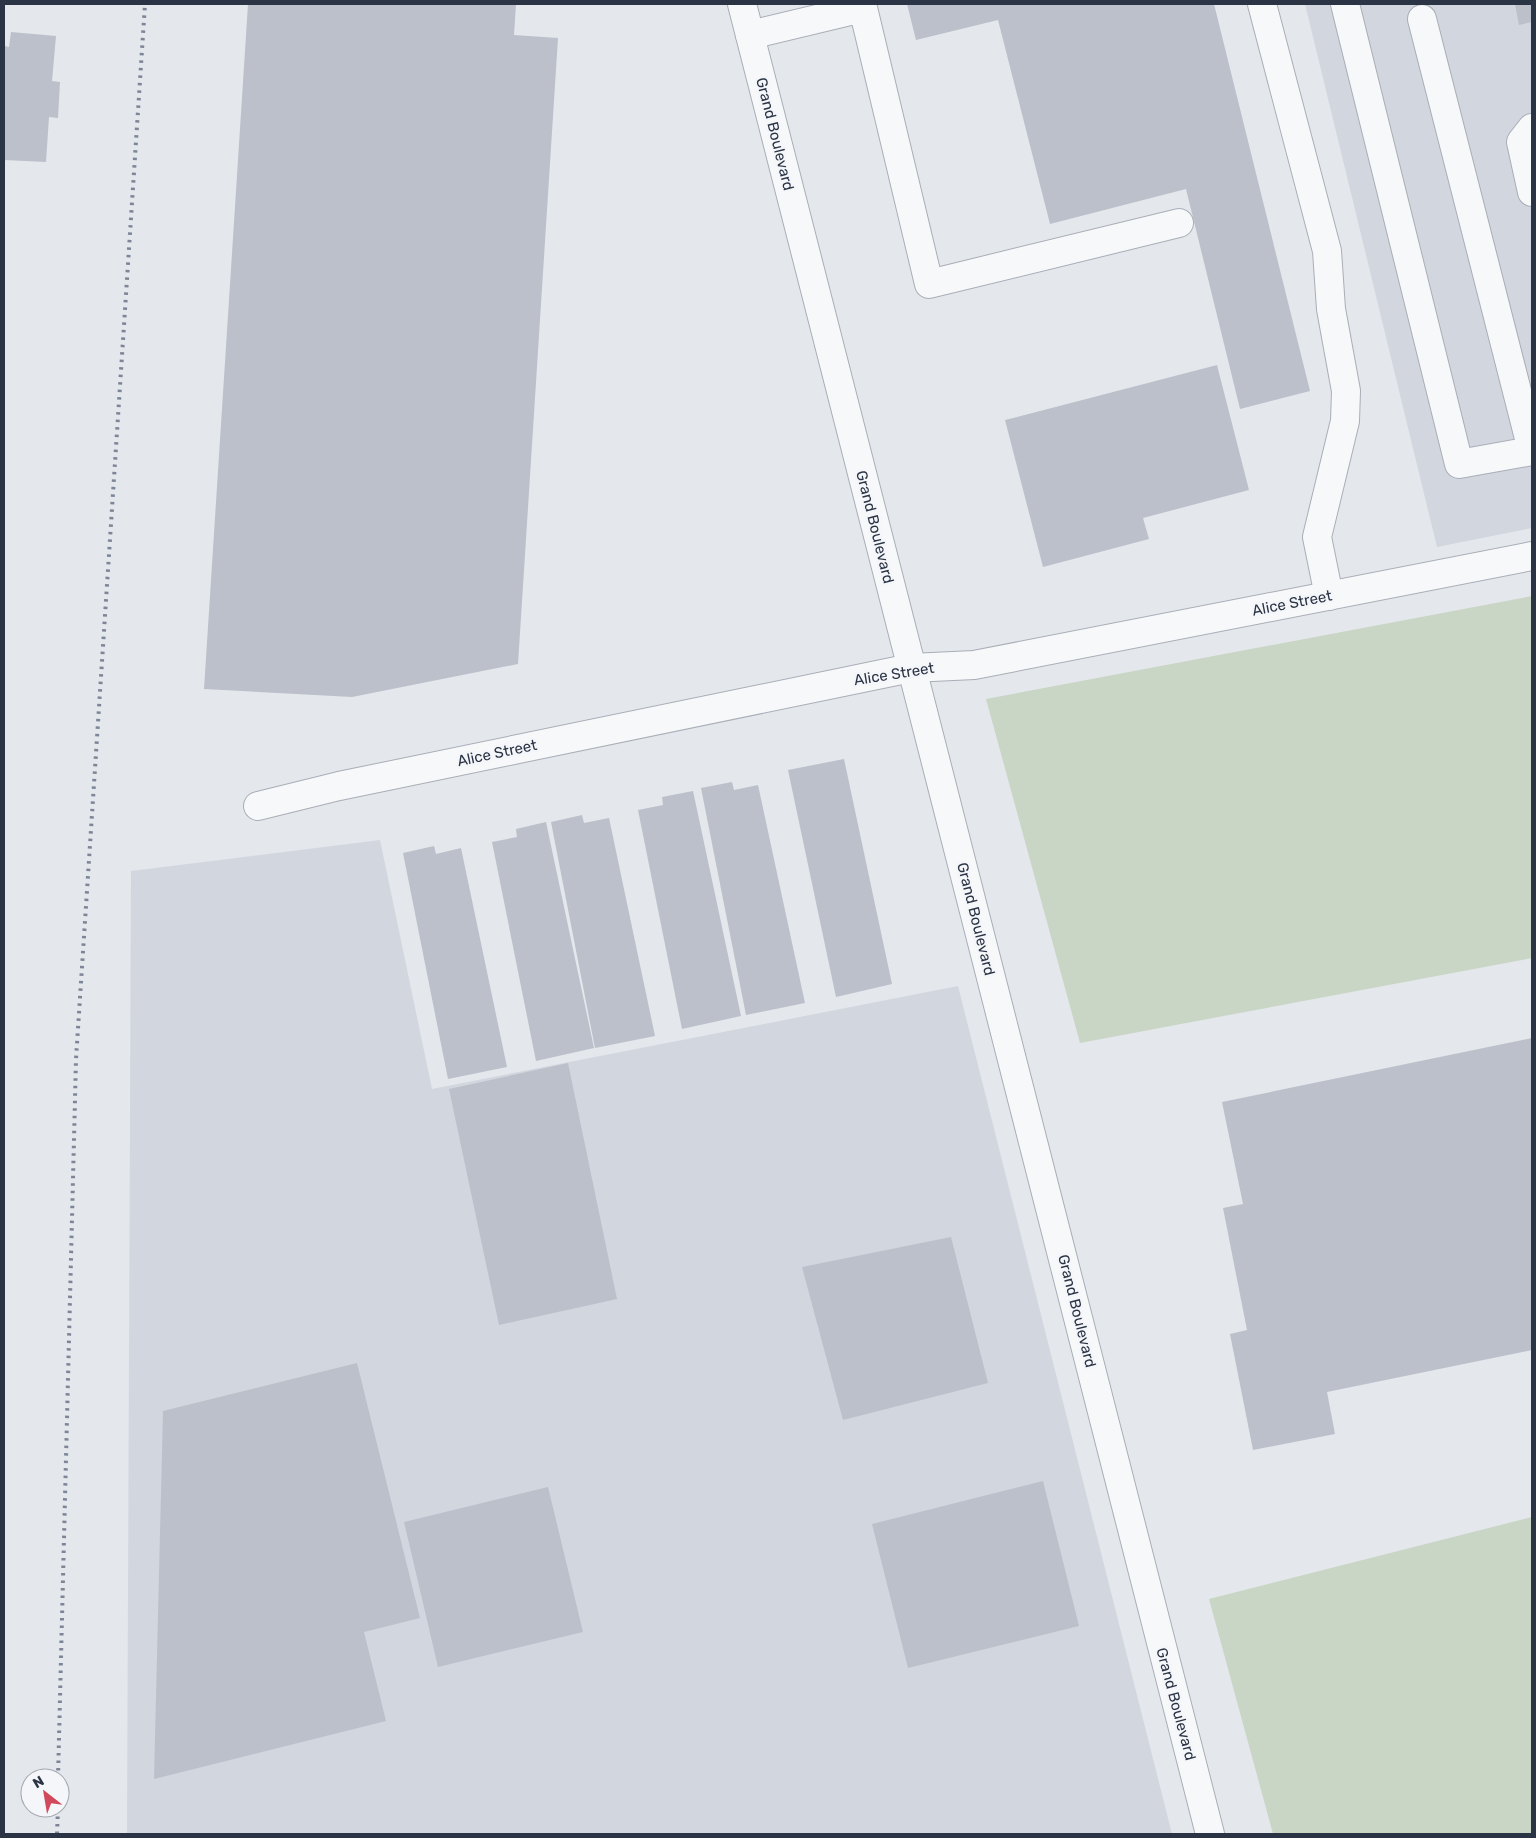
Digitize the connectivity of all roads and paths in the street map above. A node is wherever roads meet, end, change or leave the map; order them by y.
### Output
1 (742, 4) edge
2 (1262, 4) edge
3 (1345, 4) edge
4 (862, 6) edge
5 (1422, 19) dead end
6 (750, 35) junction
7 (1532, 128) edge
8 (1532, 192) edge
9 (1179, 223) dead end
10 (1532, 450) edge
11 (1532, 556) edge
12 (1329, 596) junction
13 (911, 668) junction
14 (258, 806) dead end
15 (1210, 1834) edge

1 - 6 street, Grand Boulevard
2 - 12 street
3 - 10 street
4 - 6 street
4 - 9 street
5 - 10 street
6 - 13 street, Grand Boulevard
7 - 8 street
11 - 12 street, Alice Street
12 - 13 street, Alice Street
13 - 14 street, Alice Street
13 - 15 street, Grand Boulevard

